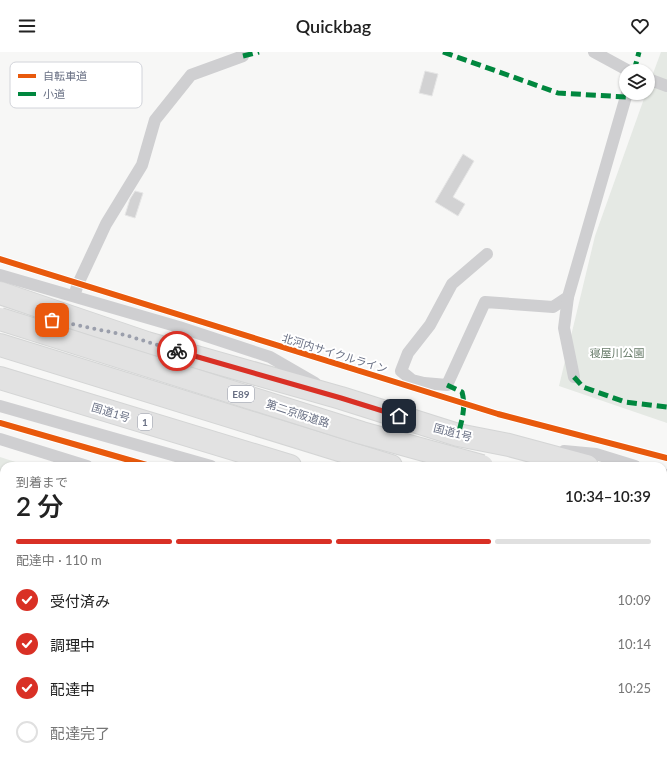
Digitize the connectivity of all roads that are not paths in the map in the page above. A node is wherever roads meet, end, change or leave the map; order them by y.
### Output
1 (244, 52) edge
2 (594, 52) edge
3 (619, 66) edge
4 (655, 82) edge
5 (667, 86) edge
6 (625, 100) edge
7 (487, 254) dead end
8 (0, 275) edge
9 (0, 293) edge
10 (74, 296) junction
11 (568, 297) junction
12 (0, 306) edge
13 (0, 319) edge
14 (125, 335) junction
15 (0, 345) edge
16 (0, 372) edge
17 (574, 377) dead end
18 (0, 378) edge
19 (341, 398) junction
20 (0, 406) edge
21 (458, 435) junction
22 (0, 439) edge
23 (509, 444) junction
24 (242, 452) junction
25 (74, 462) edge
26 (197, 462) edge
27 (276, 462) edge
28 (378, 462) edge
29 (446, 462) edge
30 (467, 462) edge
31 (573, 462) edge
32 (622, 462) edge

1 - 10 street
2 - 3 street
4 - 5 street
6 - 11 street
7 - 11 street
8 - 10 street
9 - 14 highway, 国道1号
10 - 19 street
11 - 17 street
12 - 14 highway
13 - 30 highway, 第二京阪道路 / E89, bridge
14 - 19 highway, 国道1号
15 - 28 highway, E89
16 - 24 highway
18 - 24 highway, 国道1号 / 1
19 - 21 highway, 国道1号
20 - 26 street
21 - 23 highway, 国道1号
21 - 29 street
22 - 25 street
23 - 31 highway, 国道1号
23 - 32 street
24 - 27 highway, 国道1号 / 1

